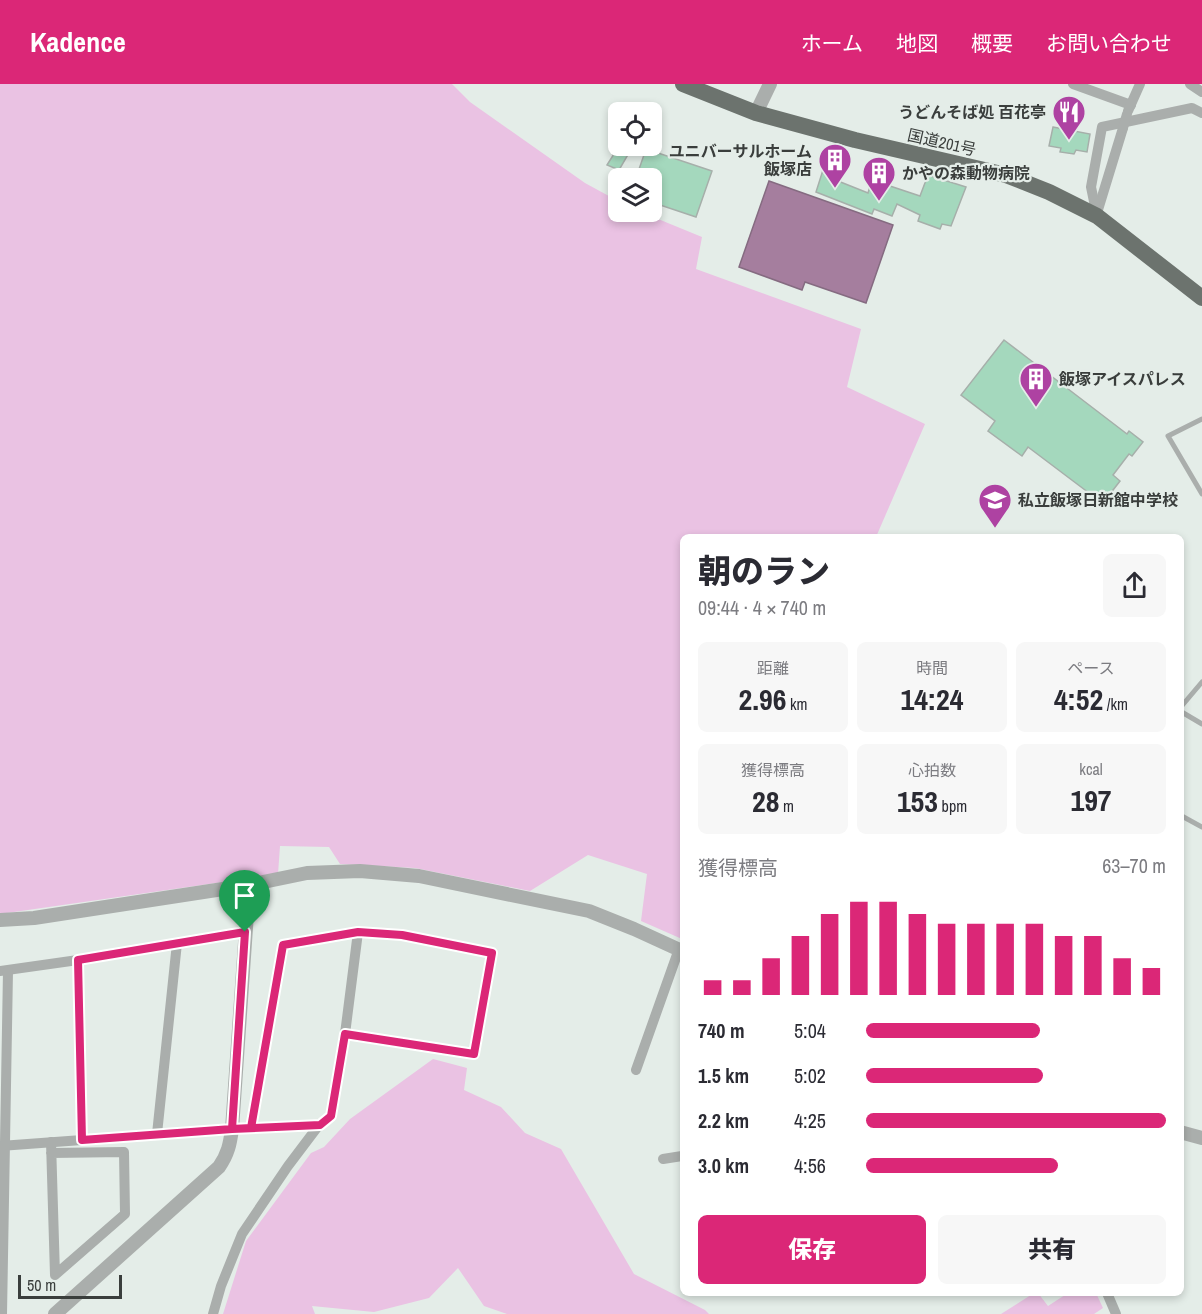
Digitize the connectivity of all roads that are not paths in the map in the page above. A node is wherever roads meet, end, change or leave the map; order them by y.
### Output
1 (683, 84) edge
2 (770, 84) edge
3 (1073, 84) edge
4 (1140, 84) edge
5 (1190, 84) edge
6 (1202, 92) edge
7 (1129, 110) junction
8 (756, 113) junction
9 (1202, 113) edge
10 (1096, 216) junction
11 (1202, 298) edge
12 (1202, 419) edge
13 (1202, 494) edge
14 (1202, 682) edge
15 (1184, 705) edge
16 (1184, 713) edge
17 (1202, 724) edge
18 (1184, 817) edge
19 (1202, 827) edge
20 (249, 885) junction
21 (0, 920) edge
22 (245, 932) junction
23 (358, 932) junction
24 (177, 944) junction
25 (680, 950) edge
26 (680, 953) edge
27 (78, 960) junction
28 (4, 971) edge
29 (345, 1034) junction
30 (636, 1070) dead end
31 (320, 1125) junction
32 (251, 1128) junction
33 (232, 1129) junction
34 (1184, 1133) edge
35 (157, 1134) junction
36 (1202, 1138) edge
37 (82, 1140) junction
38 (3, 1146) edge
39 (51, 1148) junction
40 (680, 1156) edge
41 (663, 1160) dead end
42 (1108, 1296) edge
43 (59, 1313) edge
44 (2, 1314) edge
45 (213, 1314) edge
46 (1116, 1314) edge

1 - 8 highway, 国道201号
2 - 8 street
3 - 7 street
4 - 7 street
5 - 6 street
7 - 10 street, bridge
8 - 10 highway, 国道201号
9 - 10 street
10 - 11 highway, 国道201号
12 - 13 lane
14 - 15 lane
16 - 17 lane
18 - 19 lane
20 - 21 street
20 - 22 street
20 - 25 street
22 - 24 street
22 - 33 street
23 - 29 street
23 - 29 street
23 - 32 street
24 - 27 street
24 - 35 street
26 - 30 street
27 - 28 street
27 - 37 street
28 - 38 street
29 - 31 street
31 - 32 street
31 - 45 street
32 - 33 street
33 - 35 street
33 - 43 street
34 - 36 street
35 - 37 street
37 - 39 street
38 - 39 street
38 - 44 street
39 - 39 street
40 - 41 street
42 - 46 street

